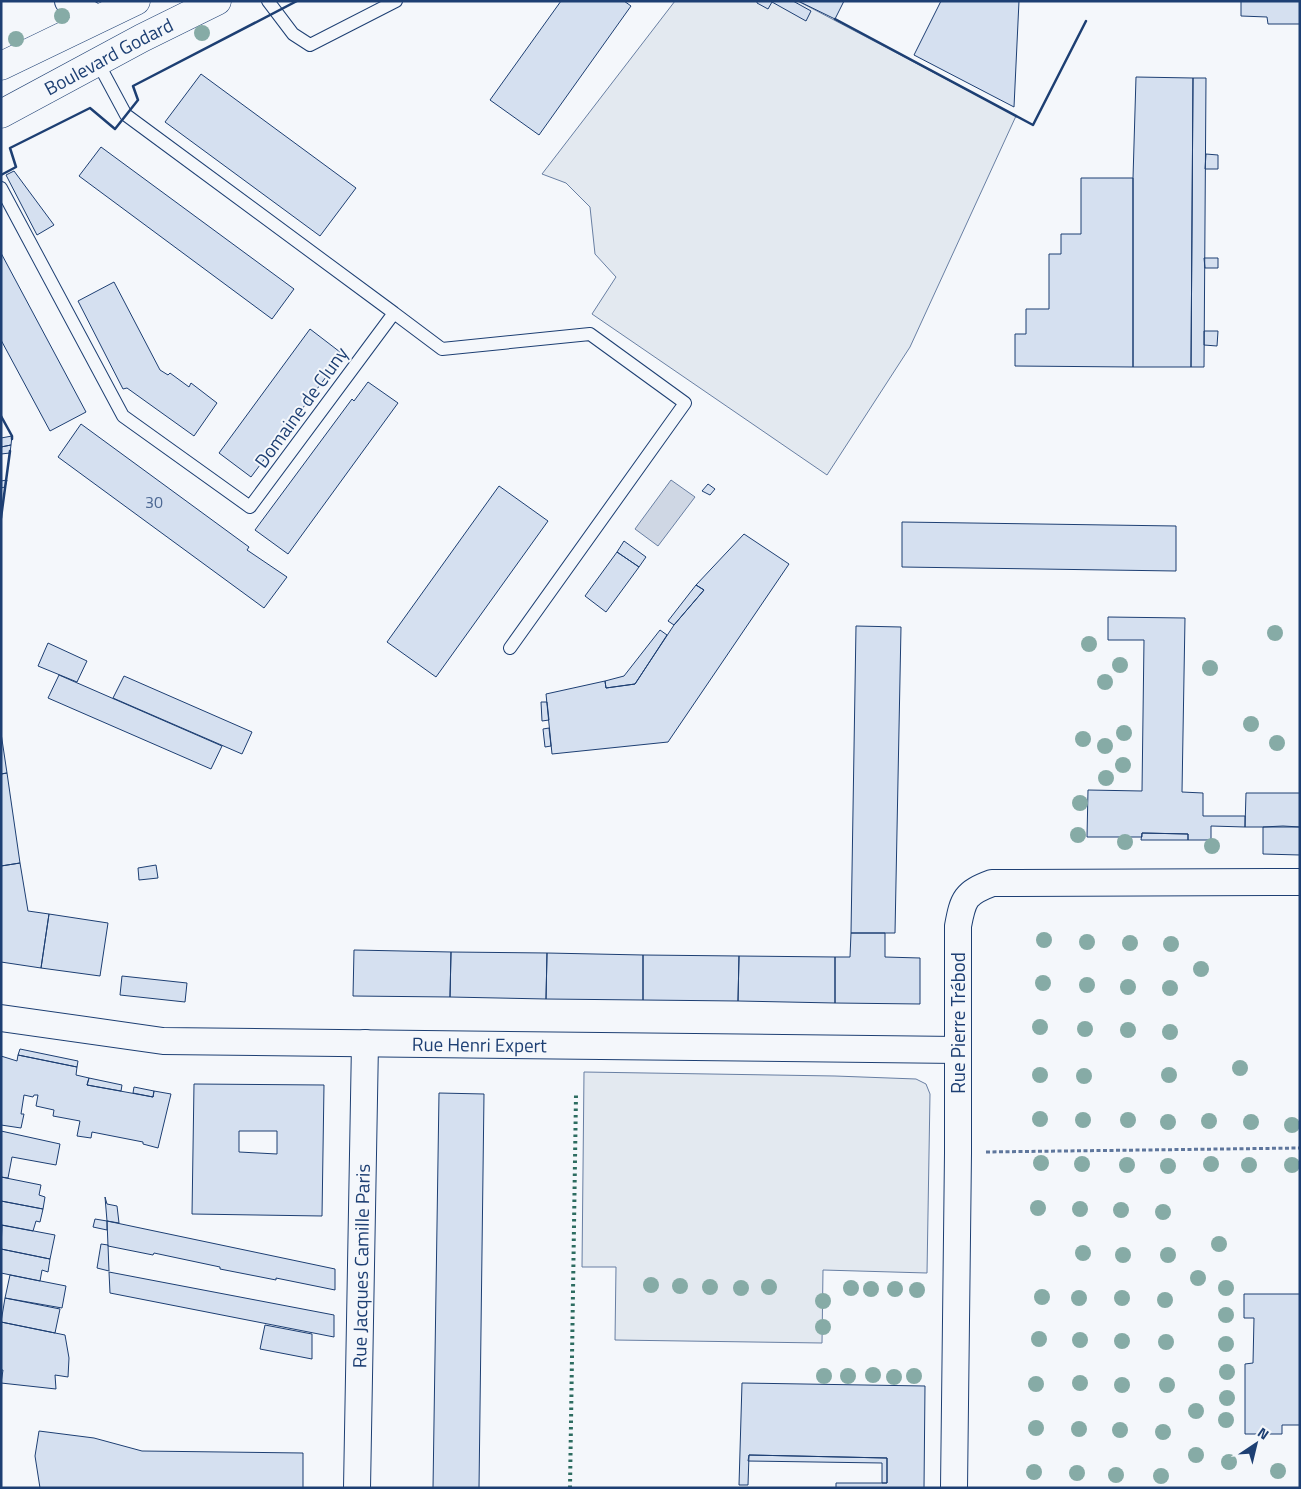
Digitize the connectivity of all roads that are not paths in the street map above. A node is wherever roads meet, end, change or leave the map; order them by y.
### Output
1 (68, 1) edge
2 (136, 1) edge
3 (217, 1) edge
4 (268, 1) edge
5 (396, 1) edge
6 (98, 19) junction
7 (97, 61) junction
8 (1, 66) edge
9 (1, 114) edge
10 (1, 188) edge
11 (394, 313) junction
12 (510, 648) dead end
13 (1300, 882) edge
14 (1, 1018) edge
15 (365, 1043) junction
16 (958, 1050) junction
17 (357, 1488) edge
18 (954, 1488) edge

1 - 6 street
2 - 6 main road, Boulevard Godard
3 - 7 main road, Boulevard Godard
4 - 5 lane
6 - 8 main road, Boulevard Godard
7 - 9 main road, Boulevard Godard
7 - 11 lane
10 - 11 lane, Domaine de Cluny
11 - 12 lane
13 - 16 street, Rue Pierre Trébod
14 - 15 street, Rue Henri Expert
15 - 16 street, Rue Henri Expert
15 - 17 street, Rue Jacques Camille Paris
16 - 18 street, Rue Pierre Trébod

